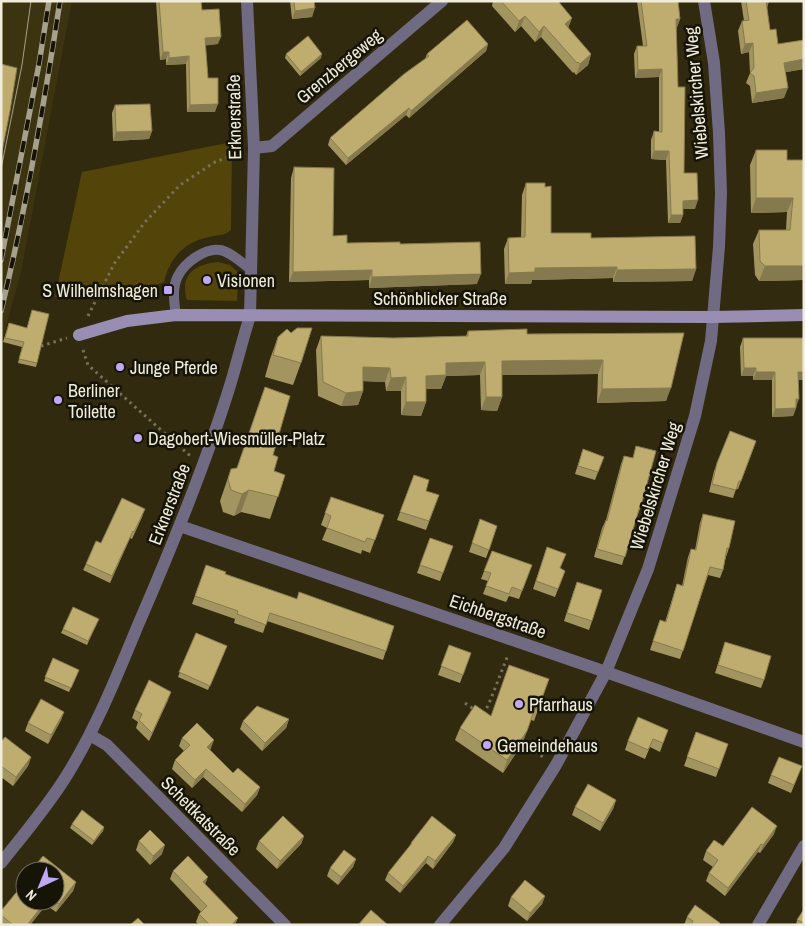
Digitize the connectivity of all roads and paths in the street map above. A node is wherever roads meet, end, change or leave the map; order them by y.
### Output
1 (247, 1) edge
2 (442, 1) edge
3 (704, 1) edge
4 (254, 148) junction
5 (250, 269) junction
6 (176, 315) junction
7 (804, 315) edge
8 (250, 316) junction
9 (713, 317) junction
10 (79, 334) junction
11 (41, 346) edge
12 (204, 460) junction
13 (180, 526) junction
14 (514, 640) junction
15 (606, 672) junction
16 (465, 704) dead end
17 (90, 735) junction
18 (514, 738) edge
19 (804, 742) edge
20 (556, 765) junction
21 (804, 846) edge
22 (1, 863) edge
23 (285, 925) edge
24 (440, 925) edge
25 (758, 925) edge

1 - 4 street, Erknerstraße
2 - 4 street, Grenzbergeweg
3 - 9 street, Wiebelskircher Weg
4 - 5 street, Erknerstraße
4 - 10 path
5 - 6 lane
5 - 8 street, Erknerstraße
6 - 8 street, Schönblicker Straße
6 - 10 street, Schönblicker Straße
7 - 9 street, Schönblicker Straße
8 - 9 street, Schönblicker Straße
8 - 12 street, Erknerstraße
9 - 15 street, Wiebelskircher Weg
10 - 11 path
10 - 12 path
12 - 13 street, Erknerstraße
13 - 14 street, Eichbergstraße
13 - 17 street, Erknerstraße
14 - 15 street, Eichbergstraße
14 - 16 path
15 - 19 street, Eichbergstraße
15 - 20 street, Wiebelskircher Weg
17 - 22 street, Erknerstraße
17 - 23 street, Schettkatstraße
18 - 20 path
20 - 24 street, Wiebelskircher Weg
21 - 25 street

